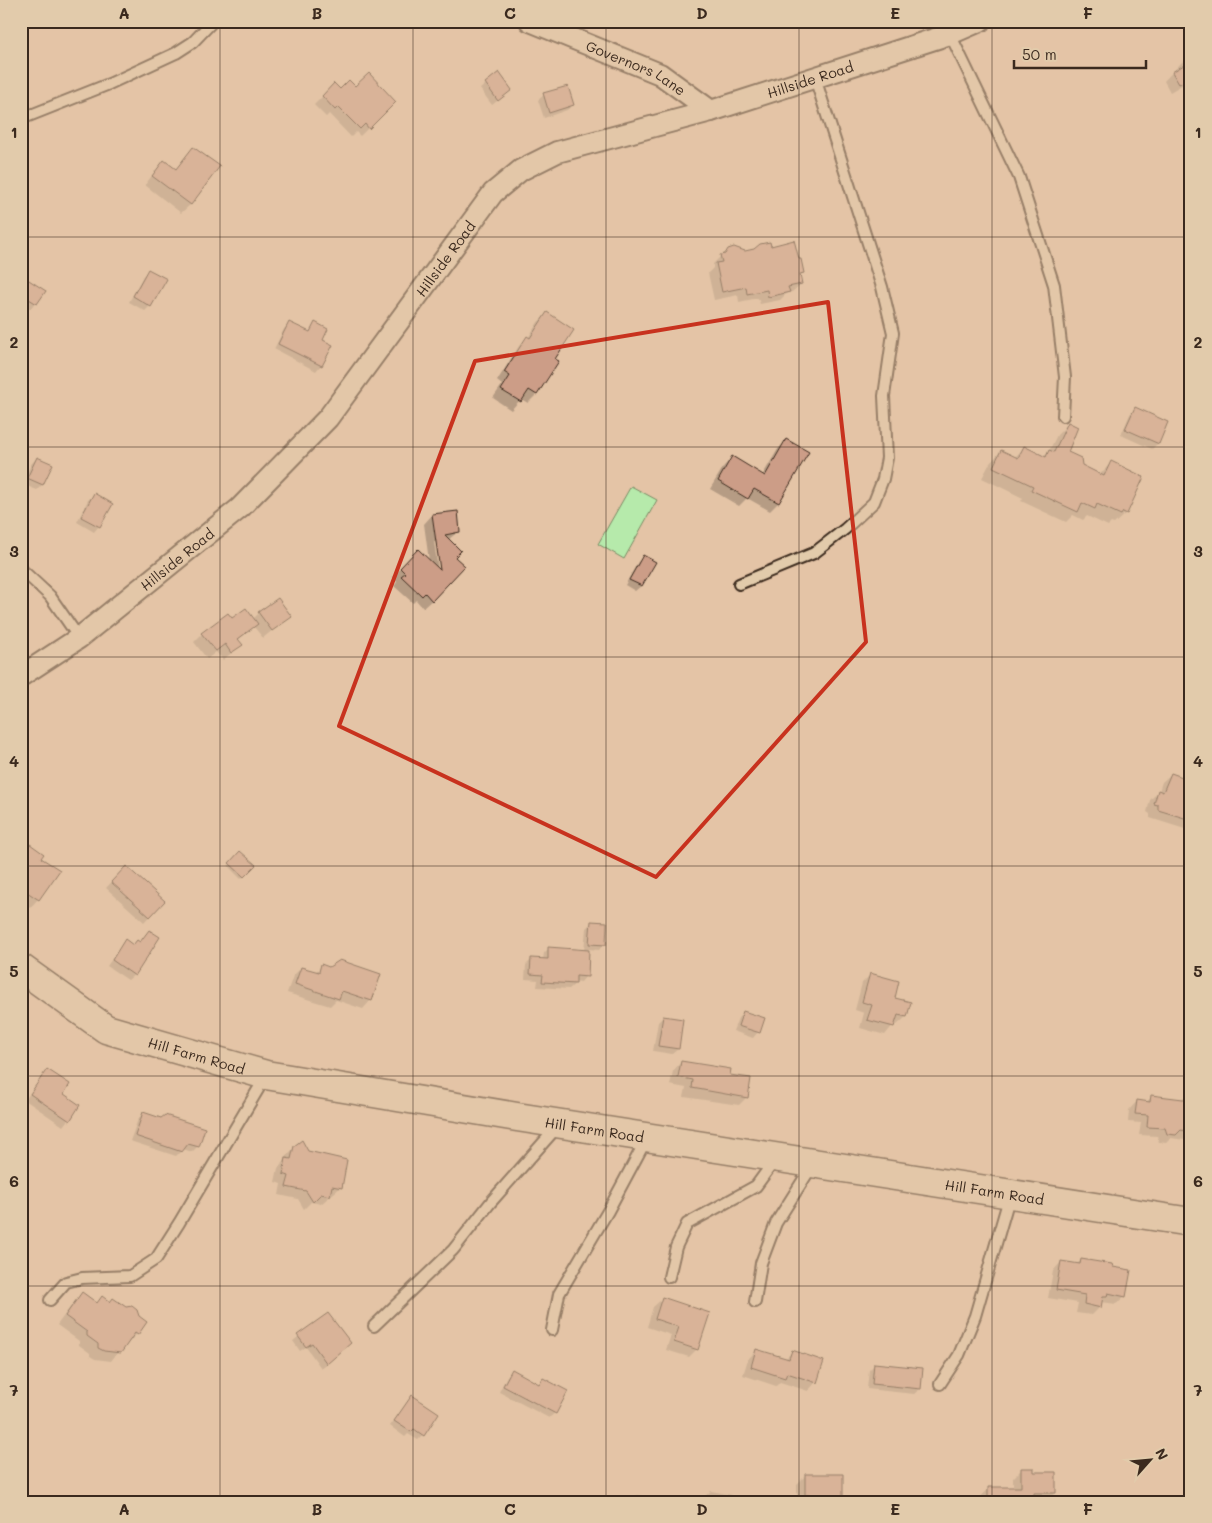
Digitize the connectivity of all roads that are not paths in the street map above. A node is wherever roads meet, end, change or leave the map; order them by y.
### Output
1 (213, 21) edge
2 (530, 21) edge
3 (980, 21) edge
4 (950, 34) junction
5 (815, 78) junction
6 (711, 111) junction
7 (21, 119) edge
8 (1063, 416) dead end
9 (21, 568) edge
10 (739, 584) dead end
11 (79, 638) junction
12 (21, 676) edge
13 (21, 968) edge
14 (266, 1075) junction
15 (560, 1123) junction
16 (647, 1137) junction
17 (777, 1157) junction
18 (814, 1163) junction
19 (1010, 1194) junction
20 (1191, 1222) edge
21 (669, 1277) dead end
22 (50, 1300) dead end
23 (755, 1302) dead end
24 (374, 1326) dead end
25 (552, 1330) dead end
26 (940, 1384) dead end

1 - 7 lane
2 - 6 street, Governors Lane
3 - 4 street, Hillside Road
4 - 5 street, Hillside Road
4 - 8 lane
5 - 6 street, Hillside Road
5 - 10 lane
6 - 11 street, Hillside Road
9 - 11 lane
11 - 12 street, Hillside Road
13 - 14 main road, Hill Farm Road
14 - 15 main road, Hill Farm Road
14 - 22 lane
15 - 16 main road, Hill Farm Road
15 - 24 lane
16 - 17 main road, Hill Farm Road
16 - 25 lane
17 - 18 main road, Hill Farm Road
17 - 21 lane
18 - 19 main road, Hill Farm Road
18 - 23 lane
19 - 20 main road, Hill Farm Road
19 - 26 lane

